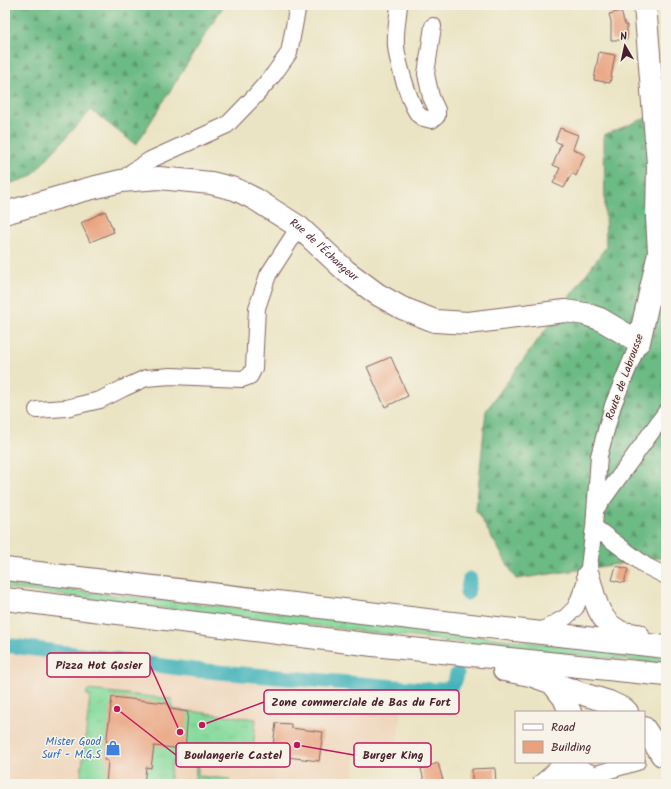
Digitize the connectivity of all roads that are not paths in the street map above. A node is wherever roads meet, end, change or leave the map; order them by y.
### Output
1 (298, 5) edge
2 (399, 5) edge
3 (645, 5) edge
4 (432, 26) dead end
5 (659, 88) edge
6 (121, 181) junction
7 (5, 213) edge
8 (299, 226) junction
9 (639, 342) junction
10 (37, 410) dead end
11 (666, 412) edge
12 (595, 510) junction
13 (594, 527) junction
14 (5, 569) edge
15 (588, 576) junction
16 (666, 576) edge
17 (5, 599) edge
18 (540, 632) junction
19 (373, 645) junction
20 (666, 645) edge
21 (666, 675) edge
22 (552, 683) junction
23 (570, 711) edge
24 (626, 711) edge
25 (645, 730) edge
26 (657, 756) edge
27 (564, 763) edge
28 (573, 763) edge
29 (634, 763) edge
30 (591, 776) junction
31 (544, 784) edge
32 (562, 784) edge

1 - 6 street
2 - 4 street
3 - 5 main road, Route de Labrousse
5 - 9 main road, Route de Labrousse
6 - 7 main road, Rue de l'Échangeur
6 - 8 main road, Rue de l'Échangeur
8 - 9 main road, Rue de l'Échangeur
8 - 10 street
9 - 12 street, Route de Labrousse
11 - 12 street
12 - 13 street, Route de Labrousse
13 - 15 street, Route de Labrousse
13 - 16 street
14 - 18 main road
15 - 18 street, Route de Labrousse
15 - 20 main road
17 - 19 main road
18 - 20 main road
19 - 21 main road
19 - 22 main road
22 - 23 main road
22 - 24 main road
25 - 26 main road
27 - 31 main road
28 - 30 main road
29 - 30 street
30 - 32 street

